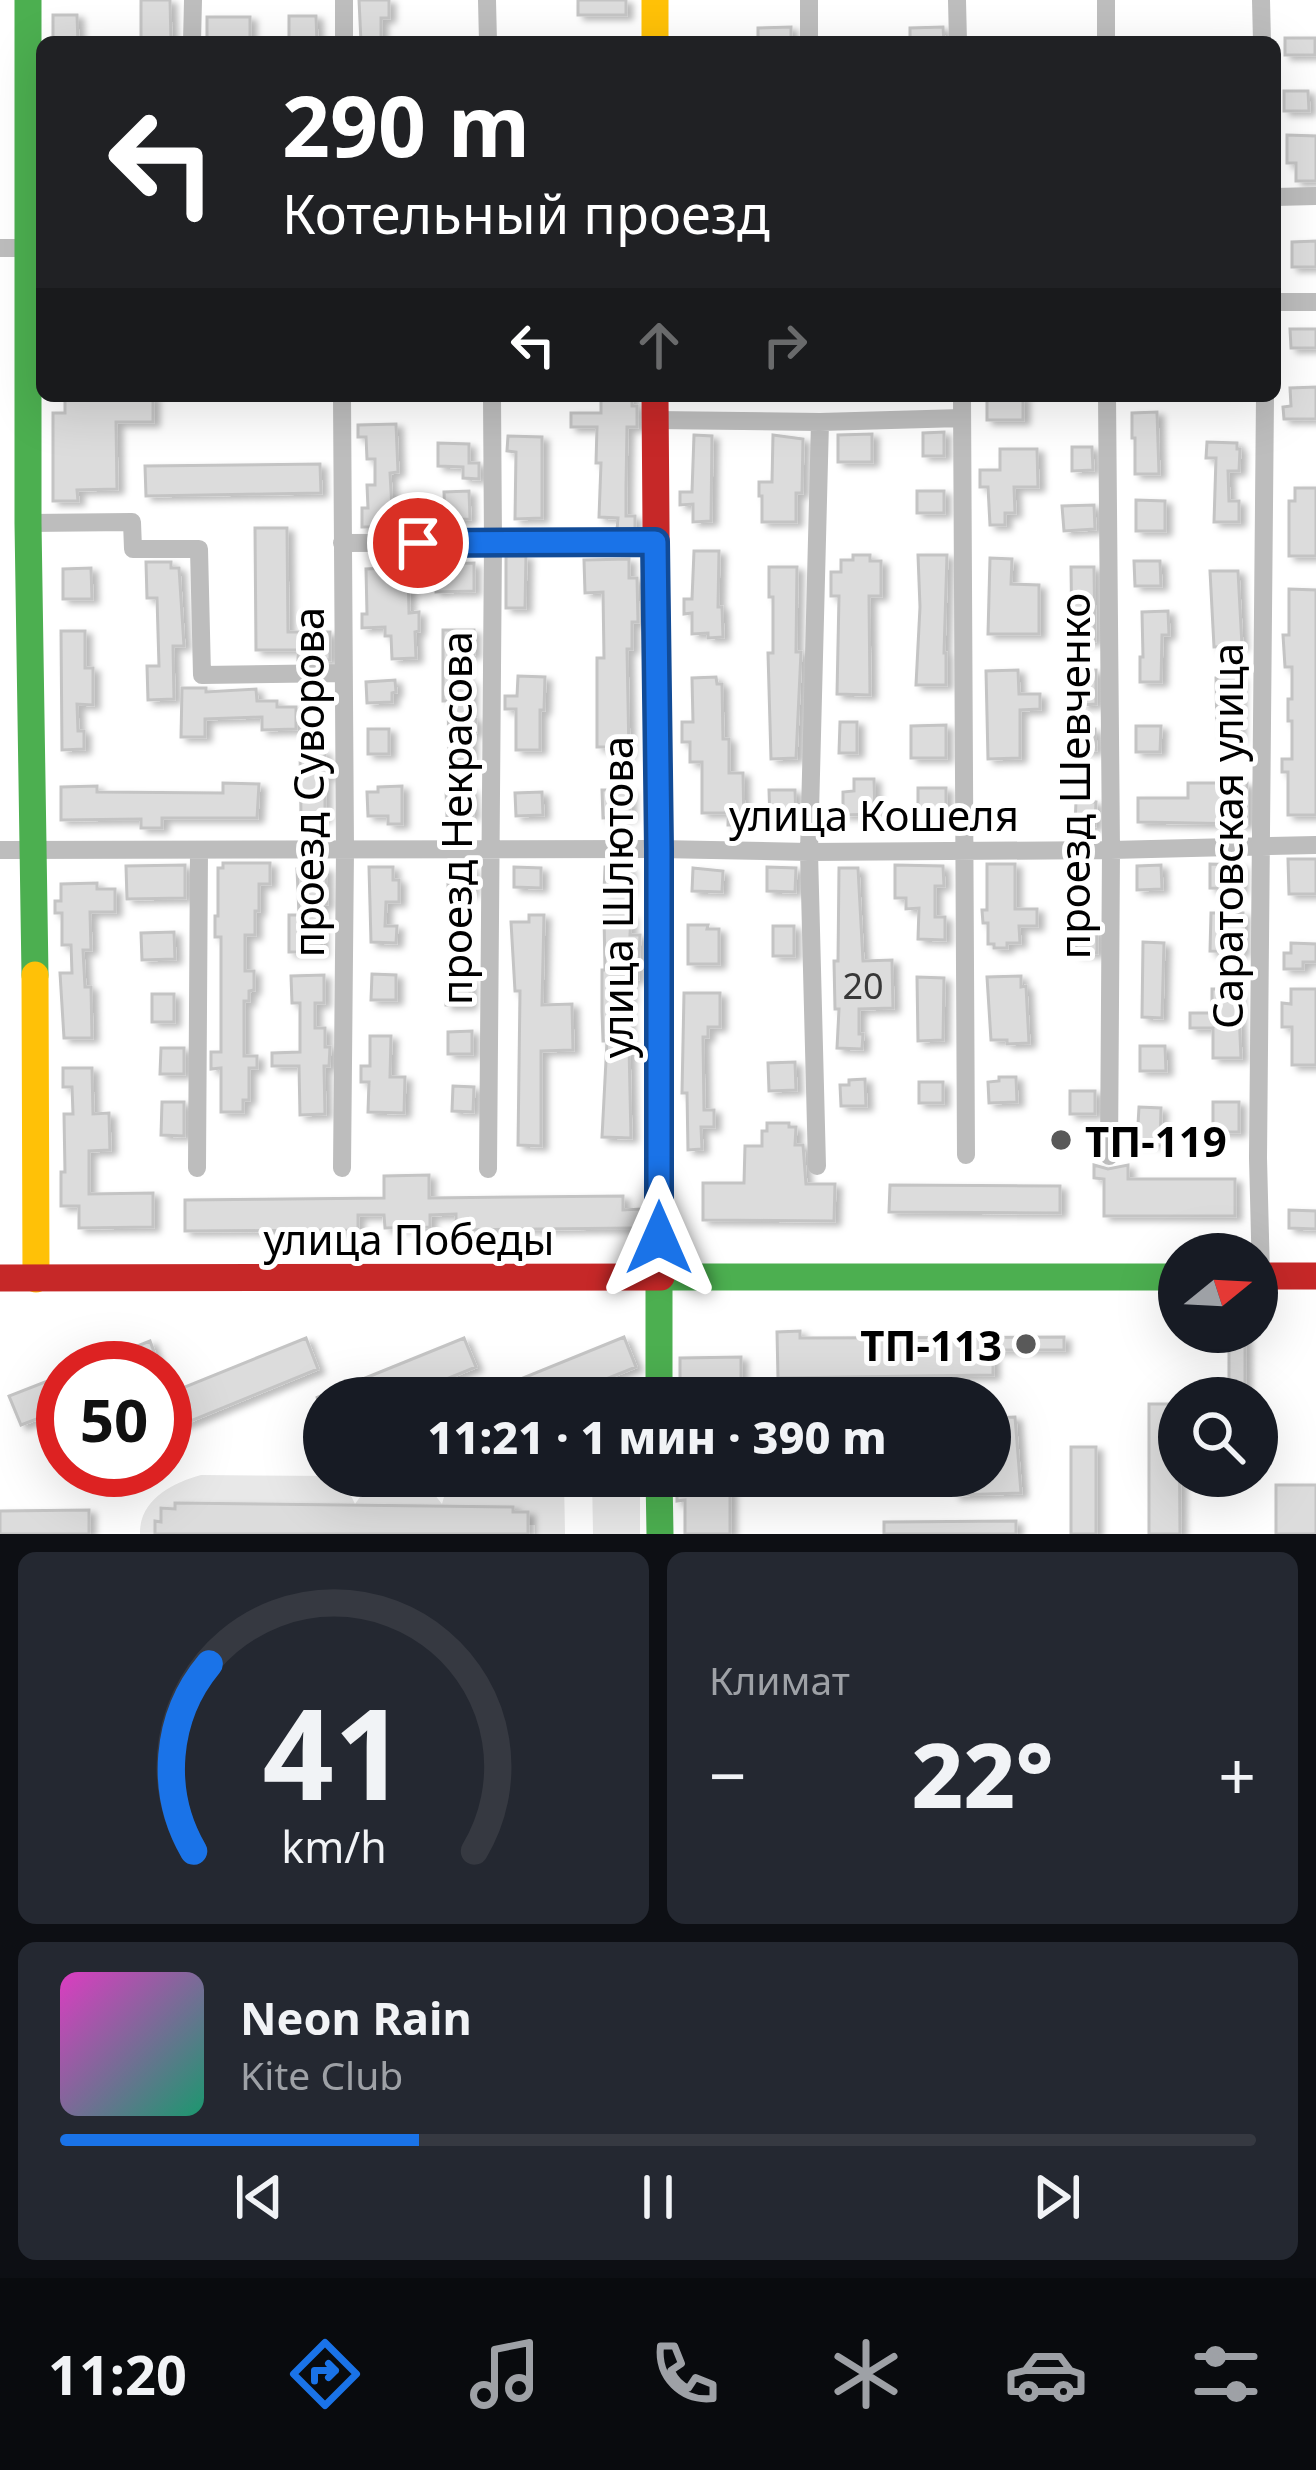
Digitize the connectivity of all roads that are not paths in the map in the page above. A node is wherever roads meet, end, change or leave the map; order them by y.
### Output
1 (28, 0) edge
2 (193, 0) edge
3 (344, 0) edge
4 (488, 0) edge
5 (655, 0) edge
6 (809, 0) edge
7 (957, 0) edge
8 (1106, 0) edge
9 (1261, 0) edge
10 (192, 36) edge
11 (344, 36) edge
12 (488, 36) edge
13 (655, 36) edge
14 (809, 36) edge
15 (958, 36) edge
16 (1106, 36) edge
17 (1262, 36) edge
18 (1316, 196) edge
19 (1281, 197) edge
20 (23, 248) edge
21 (1281, 302) edge
22 (1316, 302) edge
23 (342, 402) edge
24 (492, 402) edge
25 (962, 402) edge
26 (1107, 402) edge
27 (1264, 402) edge
28 (655, 408) edge
29 (962, 418) junction
30 (820, 422) junction
31 (28, 523) junction
32 (655, 542) junction
33 (494, 543) junction
34 (342, 544) junction
35 (343, 673) junction
36 (1262, 845) junction
37 (1316, 845) edge
38 (490, 849) junction
39 (659, 849) junction
40 (0, 850) edge
41 (35, 850) junction
42 (199, 850) junction
43 (344, 850) junction
44 (966, 850) junction
45 (1111, 850) junction
46 (809, 852) junction
47 (966, 1155) dead end
48 (1109, 1156) dead end
49 (817, 1166) dead end
50 (197, 1168) dead end
51 (342, 1168) dead end
52 (488, 1169) dead end
53 (1259, 1233) edge
54 (1158, 1276) edge
55 (1278, 1276) edge
56 (1316, 1276) edge
57 (0, 1278) edge
58 (35, 1279) junction
59 (658, 1279) junction
60 (659, 1377) edge
61 (659, 1497) edge
62 (660, 1534) edge

1 - 20 main road
2 - 10 street
3 - 11 street
4 - 12 street
5 - 13 main road
6 - 14 street
7 - 15 street
8 - 16 street
9 - 17 street
18 - 19 street
20 - 31 main road
21 - 22 street
23 - 34 street, проезд Суворова
24 - 33 street, проезд Некрасова
25 - 29 street
26 - 45 street, проезд Шевченко
27 - 36 street, Саратовская улица
28 - 30 street
28 - 32 main road, улица Шлютова
29 - 30 street
29 - 44 street
30 - 46 street
31 - 35 street
31 - 41 main road
32 - 33 street
32 - 39 main road, улица Шлютова
33 - 34 street
33 - 38 street, проезд Некрасова
34 - 35 street, проезд Суворова
35 - 43 street, проезд Суворова
36 - 37 street, улица Кошеля
36 - 45 street, улица Кошеля
36 - 53 street, Саратовская улица
38 - 39 street, улица Кошеля
38 - 43 street, улица Кошеля
38 - 52 street, проезд Некрасова
39 - 46 street, улица Кошеля
39 - 59 main road, улица Шлютова
40 - 41 street, улица Кошеля
41 - 42 street, улица Кошеля
41 - 58 main road
42 - 43 street, улица Кошеля
42 - 50 street
43 - 51 street, проезд Суворова
44 - 45 street, улица Кошеля
44 - 46 street, улица Кошеля
44 - 47 street
45 - 48 street, проезд Шевченко
46 - 49 street
54 - 59 main road, улица Победы
55 - 56 main road
57 - 58 main road, улица Победы
58 - 59 main road, улица Победы
59 - 60 main road, улица Шлютова
61 - 62 main road

